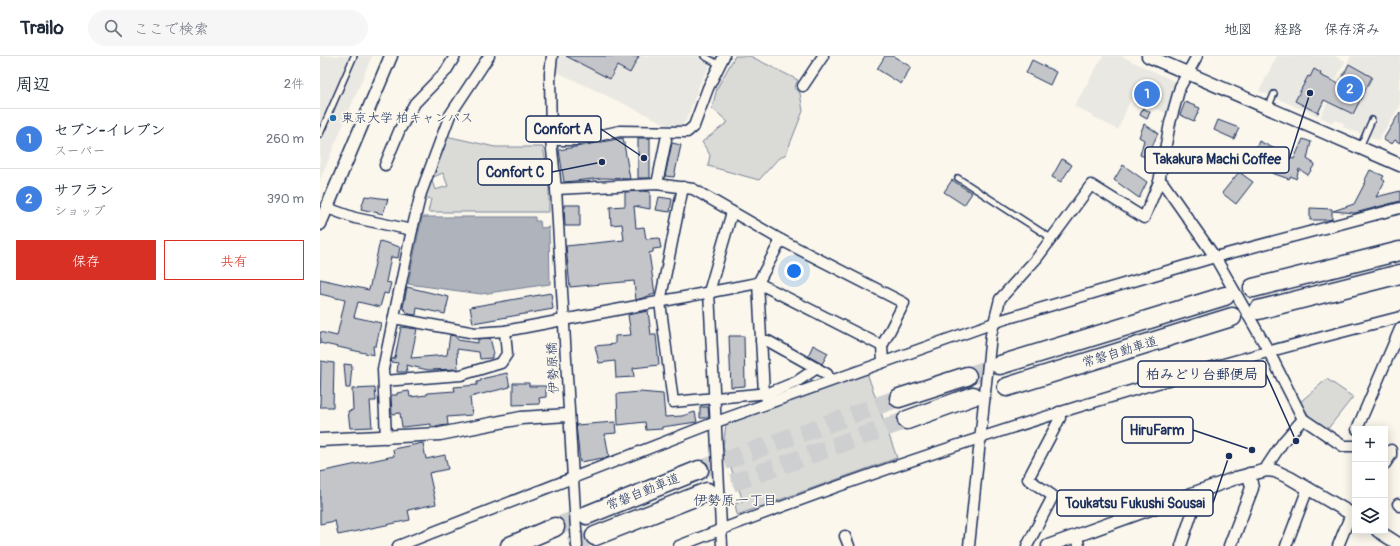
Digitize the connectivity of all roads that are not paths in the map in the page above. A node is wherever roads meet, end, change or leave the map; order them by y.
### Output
1 (354, 56) edge
2 (391, 56) edge
3 (455, 56) edge
4 (489, 56) edge
5 (552, 56) edge
6 (704, 56) edge
7 (823, 56) edge
8 (1197, 56) edge
9 (1153, 57) edge
10 (722, 60) edge
11 (1186, 74) junction
12 (803, 86) dead end
13 (1274, 94) dead end
14 (1268, 108) junction
15 (1372, 120) dead end
16 (320, 134) edge
17 (551, 140) junction
18 (666, 140) dead end
19 (1360, 147) junction
20 (385, 165) dead end
21 (1400, 165) edge
22 (958, 178) dead end
23 (1159, 182) junction
24 (657, 184) junction
25 (683, 187) junction
26 (556, 189) junction
27 (327, 208) junction
28 (1400, 208) edge
29 (732, 212) junction
30 (320, 224) edge
31 (412, 230) junction
32 (1051, 238) junction
33 (781, 240) junction
34 (1400, 251) edge
35 (1215, 257) junction
36 (1400, 274) edge
37 (758, 283) junction
38 (1253, 288) dead end
39 (709, 292) junction
40 (1225, 296) dead end
41 (660, 302) junction
42 (1258, 310) dead end
43 (1400, 316) edge
44 (1232, 317) dead end
45 (394, 318) junction
46 (564, 320) junction
47 (992, 324) junction
48 (1400, 328) edge
49 (505, 331) junction
50 (761, 341) junction
51 (882, 346) junction
52 (1268, 350) junction
53 (883, 362) junction
54 (1000, 365) tunnel mouth
55 (817, 368) junction
56 (967, 376) tunnel mouth
57 (830, 380) junction
58 (384, 381) junction
59 (1007, 387) tunnel mouth
60 (973, 396) tunnel mouth
61 (715, 397) junction
62 (767, 398) junction
63 (899, 398) tunnel mouth
64 (1059, 412) junction
65 (568, 415) junction
66 (1303, 419) junction
67 (907, 420) tunnel mouth
68 (716, 422) junction
69 (1358, 426) edge
70 (386, 438) junction
71 (980, 438) junction
72 (320, 440) edge
73 (1352, 446) edge
74 (1392, 450) edge
75 (1386, 462) edge
76 (699, 470) tunnel mouth
77 (1267, 470) junction
78 (1249, 474) junction
79 (572, 478) junction
80 (1308, 488) junction
81 (707, 492) tunnel mouth
82 (1195, 493) junction
83 (587, 514) tunnel mouth
84 (1352, 514) edge
85 (1352, 517) edge
86 (555, 527) tunnel mouth
87 (720, 530) junction
88 (1382, 534) edge
89 (596, 536) tunnel mouth
90 (1078, 541) edge
91 (1393, 543) edge
92 (398, 546) edge
93 (510, 546) edge
94 (577, 546) edge
95 (679, 546) edge
96 (722, 546) edge
97 (969, 546) edge
98 (1027, 546) edge
99 (1048, 546) edge
100 (1181, 546) edge
101 (1230, 546) edge
102 (1286, 546) edge
103 (1338, 546) edge

1 - 16 lane
2 - 27 street
3 - 20 street
4 - 31 street
5 - 17 street, 伊勢原橋
6 - 10 lane
7 - 12 street
8 - 11 street
9 - 11 street
10 - 17 street
11 - 14 street
11 - 23 street
13 - 14 lane
14 - 19 street
15 - 19 lane
17 - 26 street, 伊勢原橋
18 - 24 street
19 - 21 street
22 - 32 lane
23 - 32 street
23 - 35 street
24 - 25 street
24 - 26 street
25 - 29 street
25 - 41 street
26 - 46 street, 伊勢原橋
27 - 30 street
27 - 31 street
28 - 35 street
29 - 33 street
29 - 39 street
31 - 45 street
32 - 47 street
33 - 37 street
33 - 51 street
34 - 38 highway
35 - 47 street
35 - 52 street
36 - 42 highway
37 - 39 street
37 - 50 street
37 - 51 street
39 - 41 street
39 - 61 street
40 - 54 highway, 常磐自動車道
41 - 46 street
41 - 61 street
43 - 52 street
44 - 59 highway, 常磐自動車道
45 - 49 street
45 - 58 street
46 - 49 street
46 - 65 street, 伊勢原橋
47 - 53 street
47 - 71 street
48 - 69 street
49 - 58 street
50 - 55 street
50 - 62 street
51 - 53 street
52 - 64 street
52 - 66 street
53 - 57 street
55 - 57 street
55 - 62 street
56 - 63 highway
57 - 62 street
58 - 70 street
60 - 67 highway
61 - 62 street
61 - 68 street
62 - 68 street
64 - 71 street
64 - 98 street
65 - 70 street
65 - 79 street, 伊勢原橋
66 - 73 street
66 - 77 street
68 - 79 street
68 - 87 street
70 - 72 street
71 - 87 street
71 - 97 street
74 - 75 street
76 - 83 highway, 常磐自動車道
77 - 78 street
77 - 80 street
78 - 82 street
78 - 101 street
79 - 92 street
79 - 94 street, 伊勢原橋
80 - 84 street
80 - 102 street
81 - 89 highway, 常磐自動車道
82 - 90 street
82 - 100 street
85 - 103 street
86 - 93 highway
87 - 95 street
87 - 96 street
88 - 91 street
90 - 99 street

